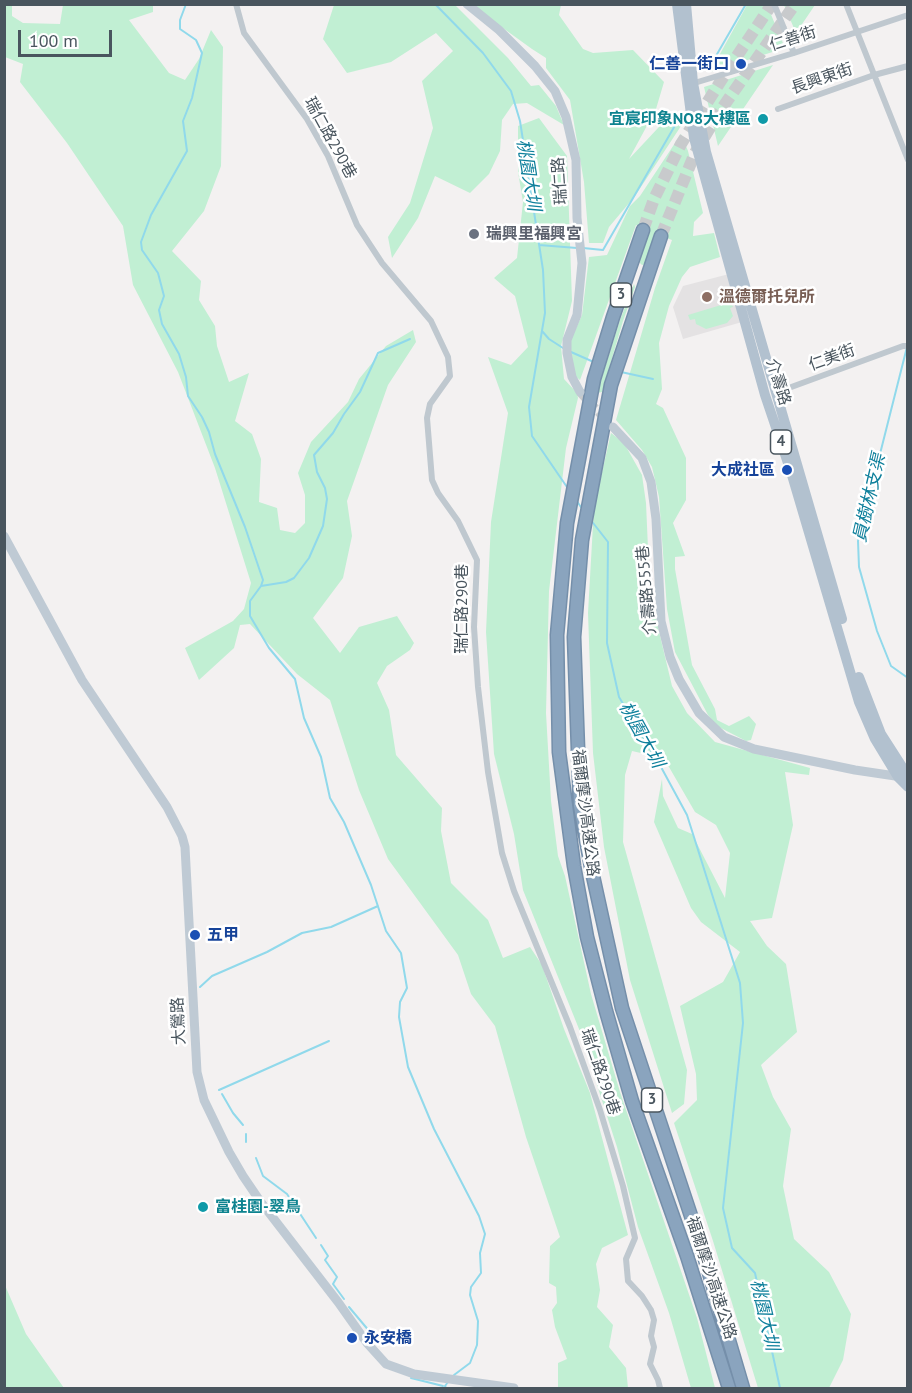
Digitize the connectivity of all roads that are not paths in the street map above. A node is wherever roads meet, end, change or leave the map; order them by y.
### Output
1 (236, 4) edge
2 (467, 4) edge
3 (677, 4) edge
4 (686, 4) edge
5 (774, 4) edge
6 (846, 4) edge
7 (908, 15) edge
8 (856, 33) junction
9 (794, 53) junction
10 (908, 66) edge
11 (874, 75) junction
12 (690, 84) junction
13 (778, 109) dead end
14 (908, 160) edge
15 (643, 230) tunnel mouth
16 (661, 236) tunnel mouth
17 (630, 269) junction
18 (646, 277) junction
19 (906, 346) edge
20 (580, 392) tunnel mouth
21 (777, 392) junction
22 (765, 395) junction
23 (613, 427) tunnel mouth
24 (4, 536) edge
25 (904, 777) edge
26 (908, 787) edge
27 (514, 1389) edge
28 (660, 1389) edge
29 (729, 1389) edge
30 (742, 1389) edge

1 - 28 street, 瑞仁路290巷
2 - 20 street, 瑞仁路
3 - 12 main road, 介壽路 / 4
4 - 12 main road, 介壽路 / 4
5 - 9 street
6 - 8 street
7 - 8 street, 仁善街
8 - 9 street, 仁善街
8 - 11 street
9 - 12 street, 仁善街
10 - 11 street, 長興東街
11 - 13 street, 長興東街
11 - 14 street
12 - 21 main road, 介壽路 / 4
12 - 22 main road, 介壽路 / 4
15 - 17 highway, 福爾摩沙高速公路 / 3
16 - 18 highway, 福爾摩沙高速公路 / 3
17 - 18 highway
17 - 29 highway, 福爾摩沙高速公路 / 3
18 - 30 highway, 福爾摩沙高速公路 / 3
19 - 21 street, 仁美街
21 - 22 street, 仁美街
21 - 25 main road, 介壽路 / 4
22 - 25 main road, 介壽路 / 4
23 - 25 street, 介壽路555巷
24 - 27 street, 大鶯路
25 - 26 main road, 介壽路 / 4

